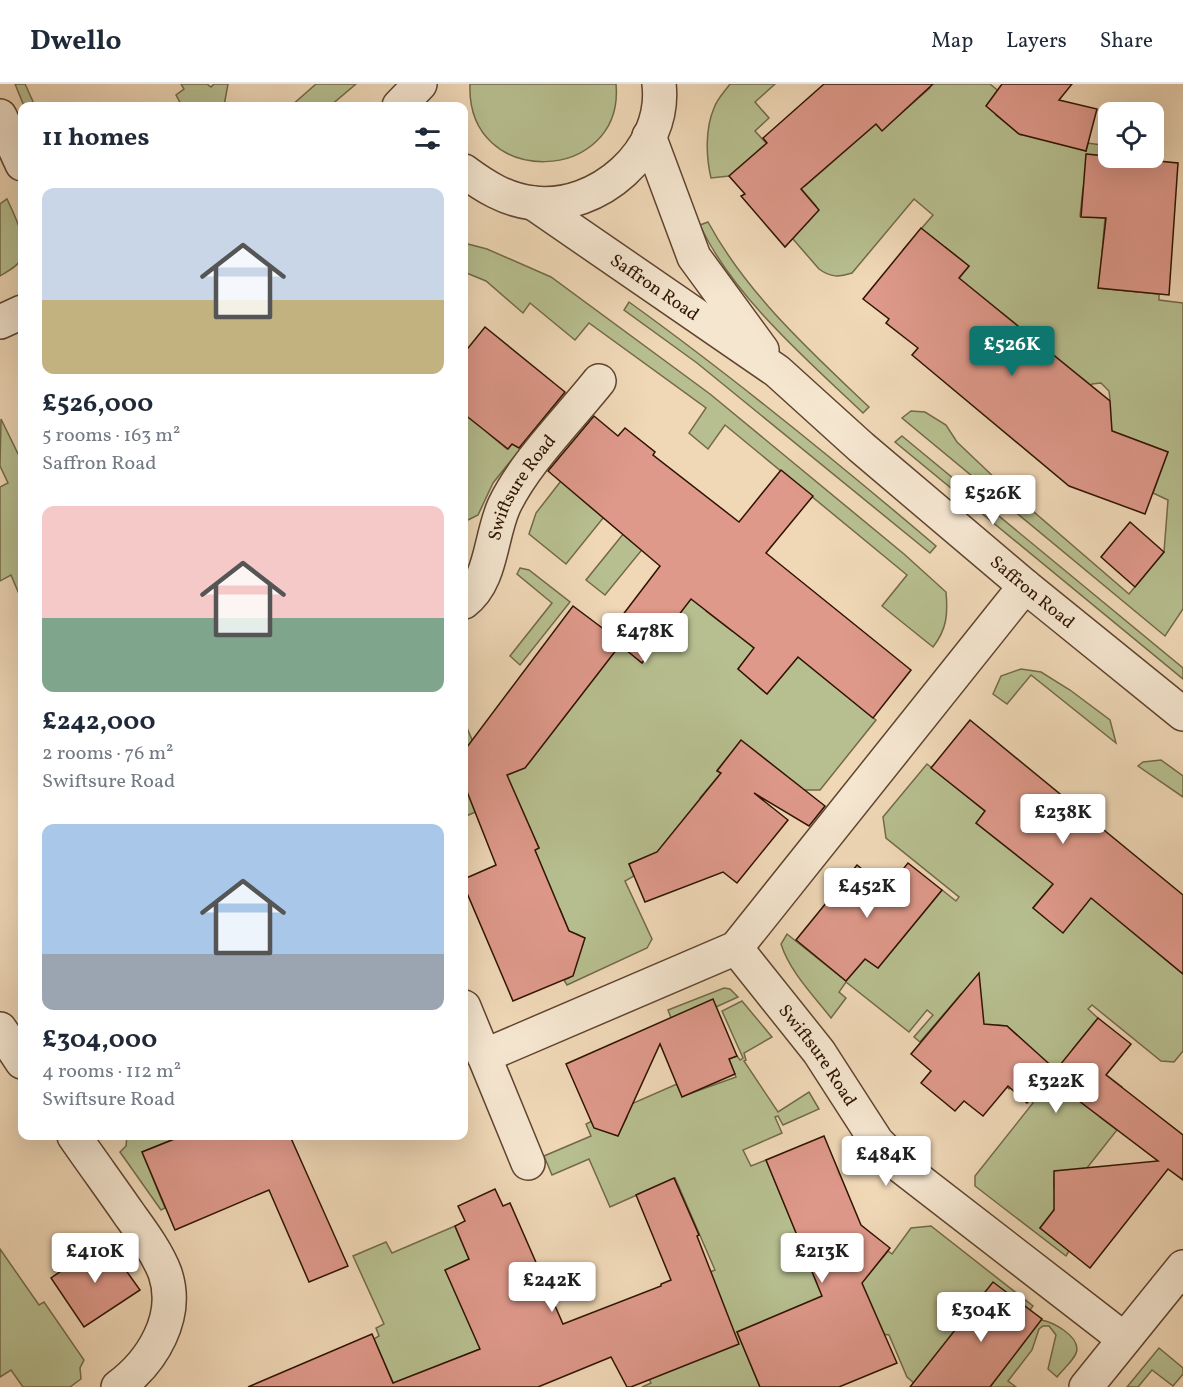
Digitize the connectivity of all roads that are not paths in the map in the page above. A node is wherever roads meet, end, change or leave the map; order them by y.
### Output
1 (420, 84) edge
2 (431, 84) edge
3 (660, 85) edge
4 (403, 102) edge
5 (431, 102) edge
6 (0, 116) edge
7 (650, 136) junction
8 (18, 155) edge
9 (468, 174) edge
10 (496, 193) junction
11 (468, 194) edge
12 (533, 203) junction
13 (18, 314) edge
14 (0, 322) edge
15 (777, 371) junction
16 (599, 381) dead end
17 (1025, 586) junction
18 (468, 597) edge
19 (1183, 714) edge
20 (736, 948) junction
21 (468, 1017) edge
22 (0, 1029) edge
23 (18, 1056) edge
24 (484, 1056) junction
25 (77, 1140) edge
26 (528, 1163) dead end
27 (1183, 1267) edge
28 (1124, 1340) junction
29 (118, 1387) edge
30 (1086, 1387) edge

1 - 4 street
2 - 5 street
3 - 7 street, Saffron Road
6 - 8 street
7 - 12 street, Saffron Road
7 - 15 street, Saffron Road
9 - 10 street, Saffron Road
10 - 11 street
10 - 12 street, Saffron Road
12 - 15 street, Saffron Road
13 - 14 street
15 - 17 street, Saffron Road
16 - 18 street, Swiftsure Road
17 - 19 street, Saffron Road
17 - 20 street
20 - 24 street
20 - 28 street, Swiftsure Road
21 - 24 street
22 - 23 street
24 - 26 street
25 - 29 street
27 - 28 street
28 - 30 street

